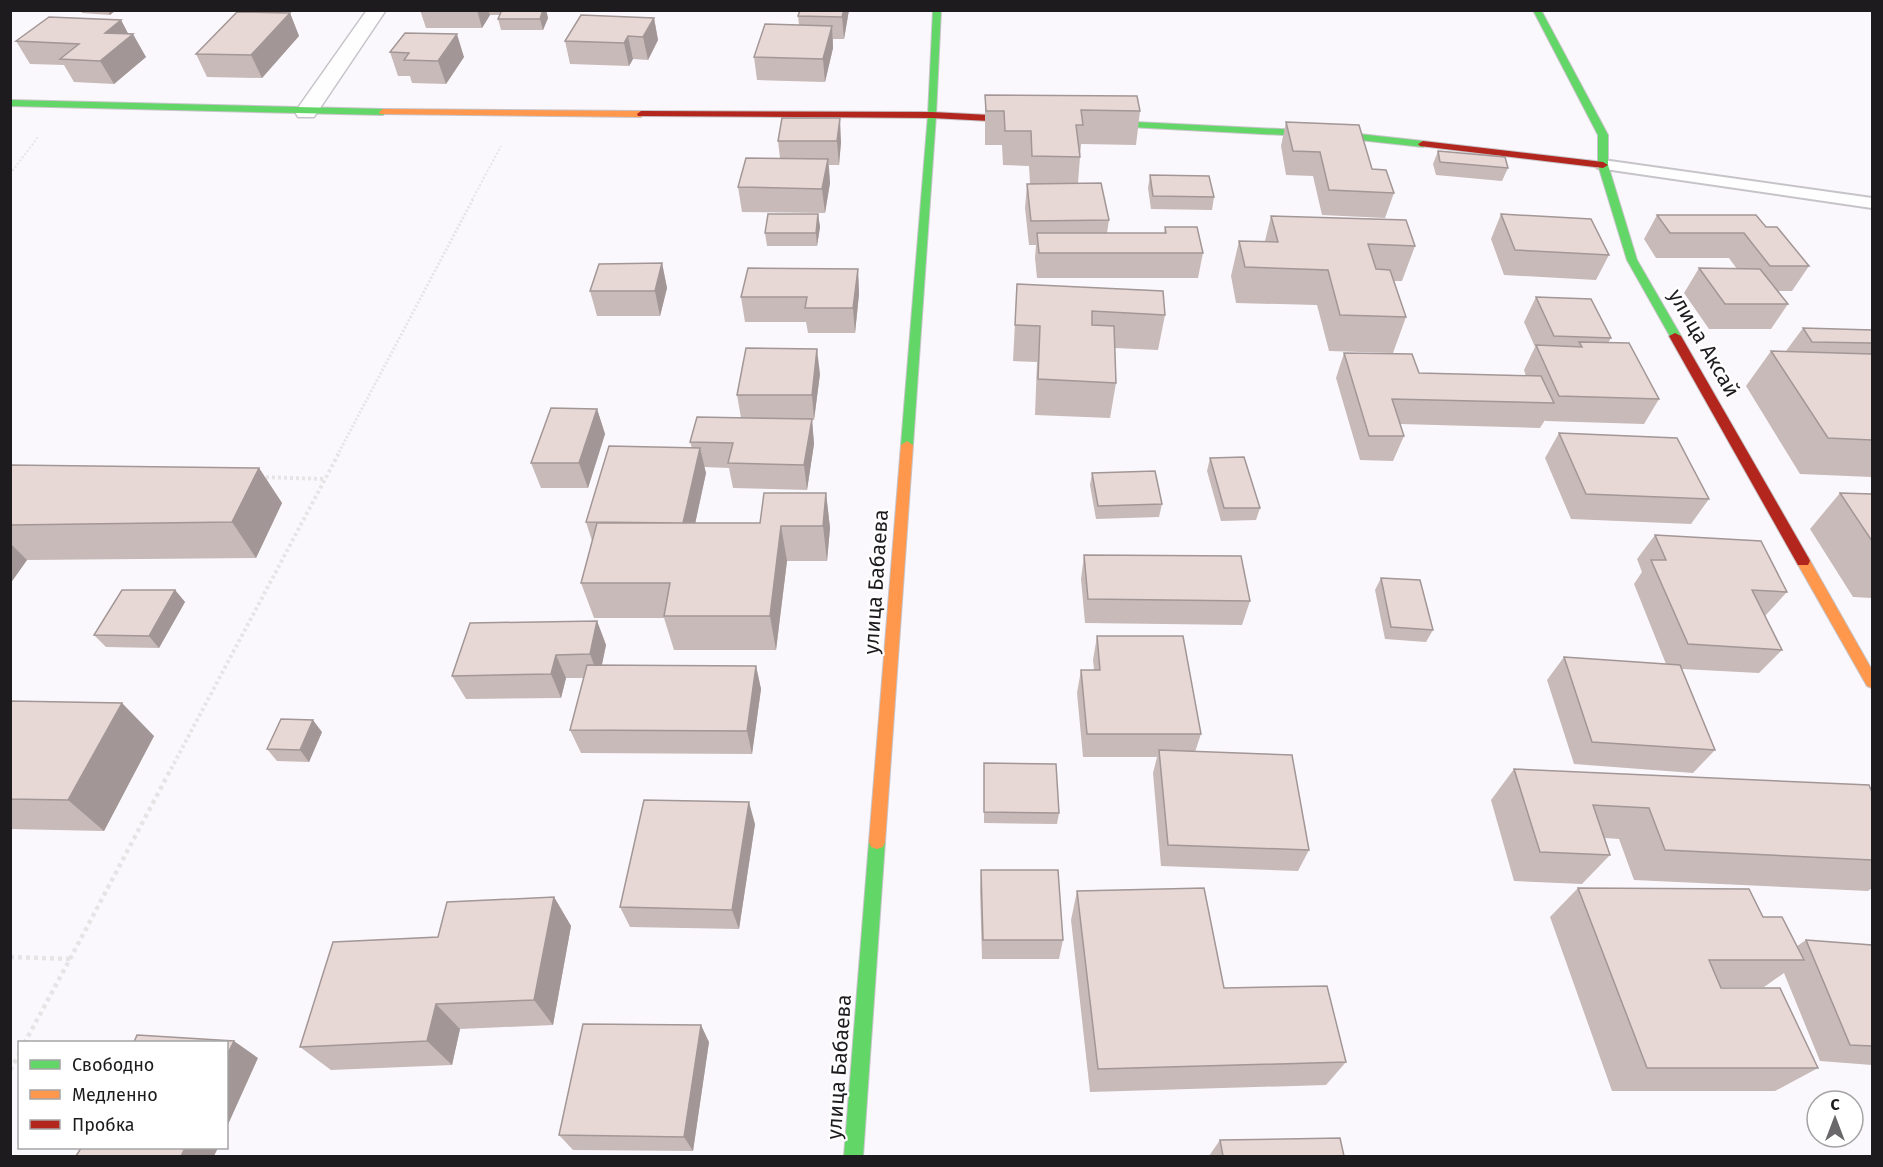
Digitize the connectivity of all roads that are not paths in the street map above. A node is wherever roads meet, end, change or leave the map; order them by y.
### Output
1 (377, 10) edge
2 (937, 10) edge
3 (1537, 10) edge
4 (10, 103) edge
5 (306, 112) junction
6 (932, 115) junction
7 (1037, 120) edge
8 (1084, 123) edge
9 (1603, 165) junction
10 (1872, 203) edge
11 (1872, 682) edge
12 (853, 1156) edge

1 - 5 street
2 - 6 street, улица Бабаева
3 - 9 street, улица Аксай
4 - 5 street
5 - 6 street
6 - 7 street
6 - 12 street, улица Бабаева
8 - 9 street
9 - 10 lane
9 - 11 street, улица Аксай

